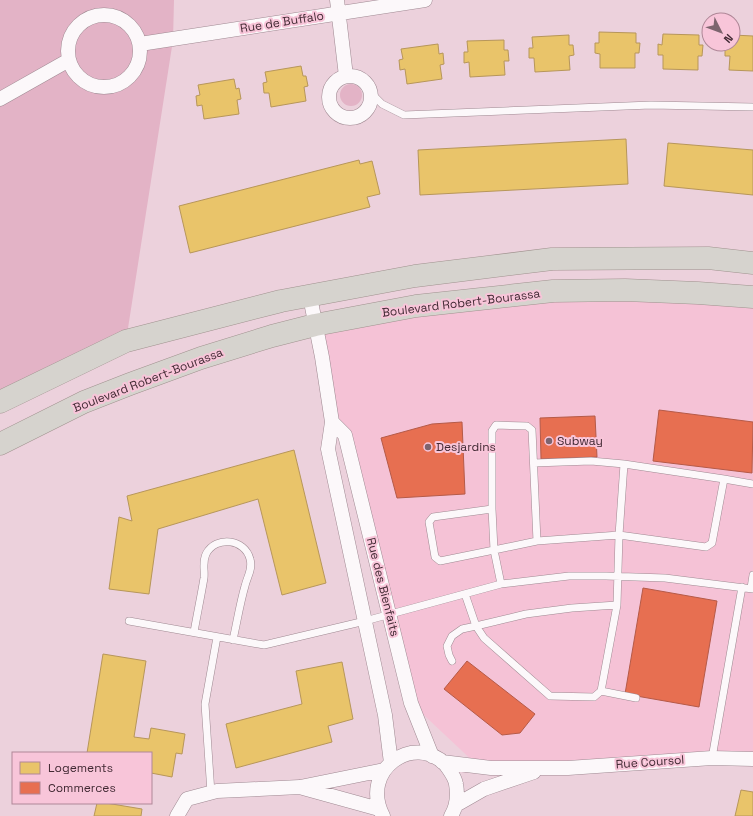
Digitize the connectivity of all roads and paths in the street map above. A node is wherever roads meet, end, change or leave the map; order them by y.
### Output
1 (425, 0) edge
2 (338, 6) edge
3 (140, 44) junction
4 (68, 60) junction
5 (346, 76) junction
6 (371, 93) junction
7 (0, 99) edge
8 (753, 107) edge
9 (753, 262) edge
10 (310, 296) junction
11 (753, 297) edge
12 (315, 325) junction
13 (0, 402) edge
14 (332, 422) junction
15 (0, 444) edge
16 (534, 463) junction
17 (624, 464) junction
18 (724, 480) junction
19 (753, 484) edge
20 (492, 509) junction
21 (619, 536) junction
22 (537, 541) junction
23 (494, 550) junction
24 (753, 575) edge
25 (617, 576) junction
26 (501, 584) junction
27 (742, 587) junction
28 (752, 588) edge
29 (465, 594) junction
30 (617, 605) junction
31 (389, 614) junction
32 (129, 621) dead end
33 (365, 621) junction
34 (476, 626) junction
35 (194, 632) junction
36 (217, 637) junction
37 (233, 640) junction
38 (452, 661) dead end
39 (602, 691) junction
40 (636, 698) dead end
41 (712, 758) junction
42 (437, 759) junction
43 (753, 759) edge
44 (387, 766) junction
45 (548, 768) junction
46 (300, 787) junction
47 (210, 792) junction
48 (454, 810) edge
49 (381, 812) edge
50 (177, 816) edge

1 - 2 street, Rue de Buffalo
2 - 3 street, Rue de Buffalo
2 - 5 street
3 - 4 street
3 - 4 street
4 - 7 street
5 - 6 street
5 - 6 street
6 - 8 lane
9 - 10 highway
10 - 12 street, Rue des Bienfaits
10 - 13 highway
11 - 12 highway, Boulevard Robert-Bourassa
12 - 14 street, Rue des Bienfaits
12 - 15 highway, Boulevard Robert-Bourassa
14 - 31 street, Rue des Bienfaits
14 - 33 street, Rue des Bienfaits
16 - 17 lane
16 - 20 lane
16 - 22 lane
17 - 18 lane
17 - 21 lane
18 - 19 lane
18 - 21 lane
20 - 23 lane
20 - 23 lane
21 - 22 lane
21 - 25 lane
22 - 23 lane
23 - 26 lane
24 - 28 lane
25 - 26 lane
25 - 27 lane
25 - 30 lane
26 - 29 lane
27 - 28 lane
27 - 41 lane
29 - 31 lane
29 - 34 lane
30 - 34 lane
30 - 39 lane
31 - 33 lane
31 - 42 street, Rue des Bienfaits
32 - 35 lane
33 - 37 lane
33 - 44 street, Rue des Bienfaits
34 - 38 lane
34 - 39 lane
35 - 36 lane
35 - 37 lane
36 - 37 lane
36 - 47 lane
39 - 40 lane
41 - 43 street, Rue Coursol
41 - 45 street, Rue Coursol
42 - 44 street, Rue Coursol
42 - 45 street, Rue Coursol
42 - 48 street, Rue des Bienfaits
44 - 46 street, Rue Coursol
44 - 49 street
45 - 48 street, Rue Coursol
46 - 47 street
46 - 49 street
47 - 50 street

